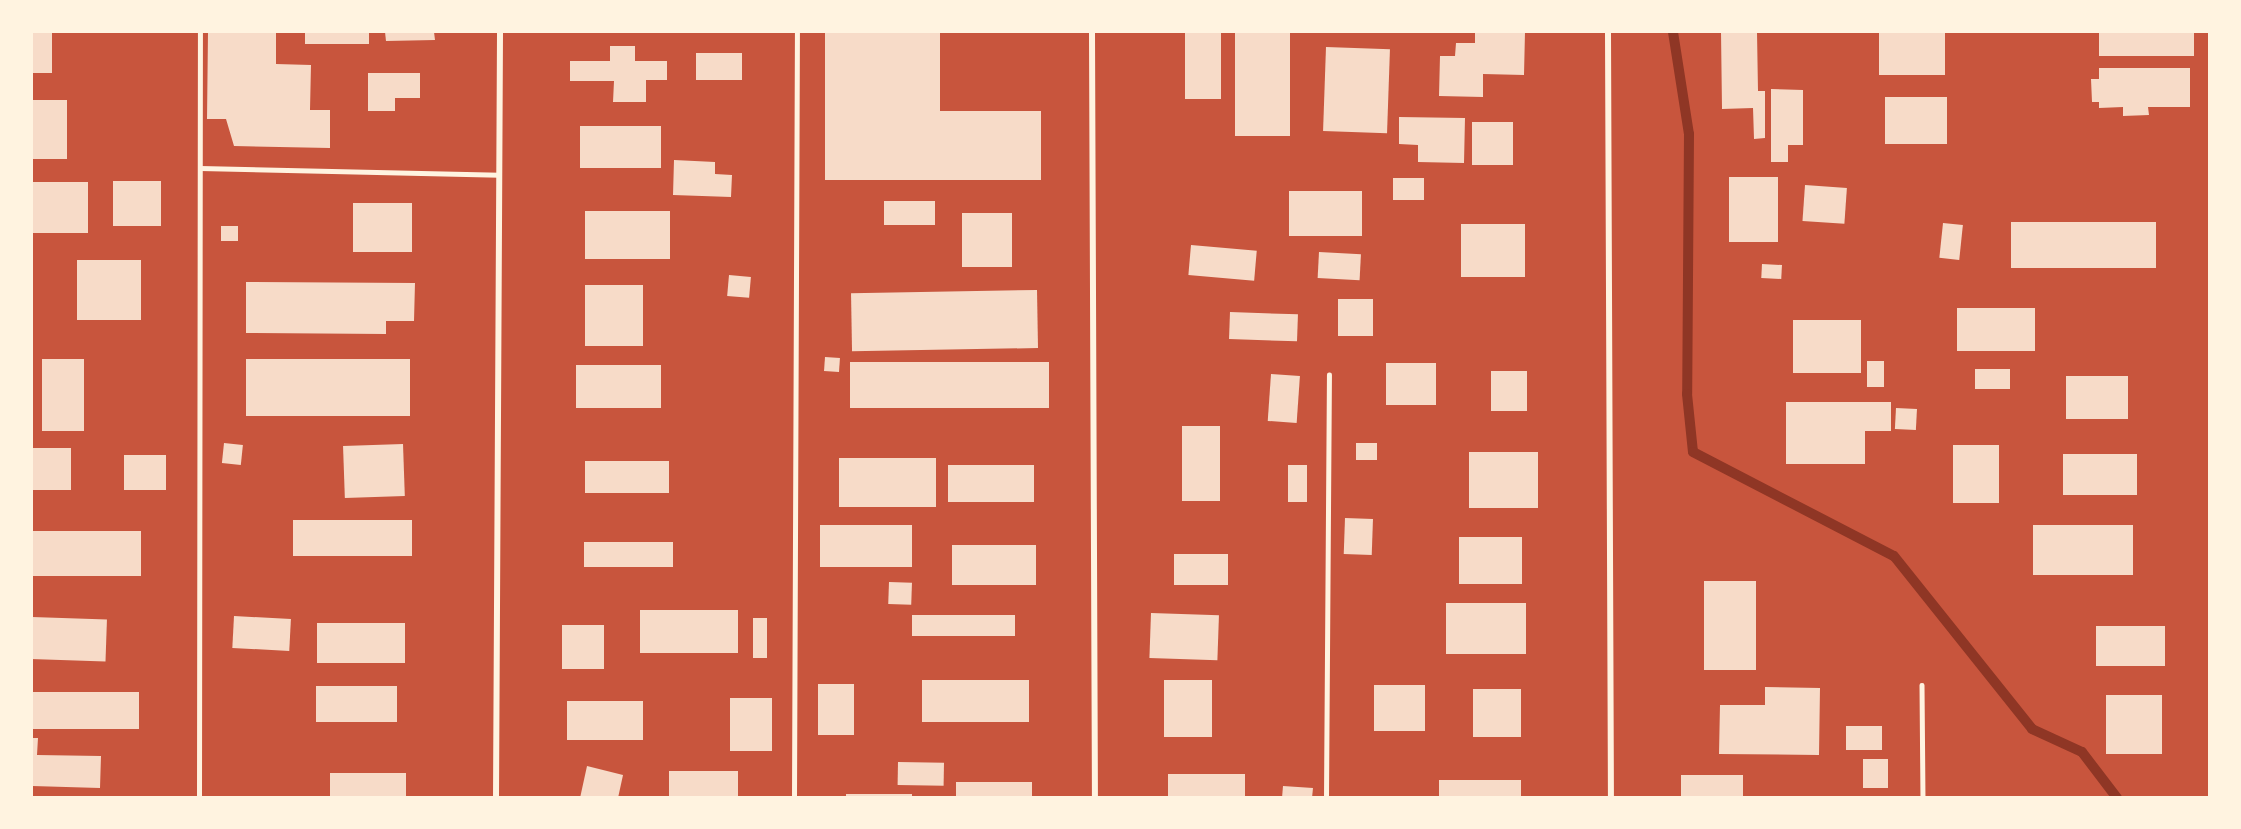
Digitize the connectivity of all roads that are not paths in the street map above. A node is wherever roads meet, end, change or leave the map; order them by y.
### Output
1 (200, 32) edge
2 (500, 32) edge
3 (797, 32) edge
4 (1092, 32) edge
5 (1608, 32) edge
6 (200, 168) junction
7 (499, 175) junction
8 (1329, 375) dead end
9 (1922, 685) dead end
10 (199, 798) edge
11 (496, 798) edge
12 (794, 798) edge
13 (1095, 798) edge
14 (1326, 798) edge
15 (1611, 798) edge
16 (1923, 798) edge

1 - 6 lane
2 - 7 street
3 - 12 lane
4 - 13 street
5 - 15 street
6 - 7 lane
6 - 10 lane
7 - 11 street
8 - 14 lane
9 - 16 lane

